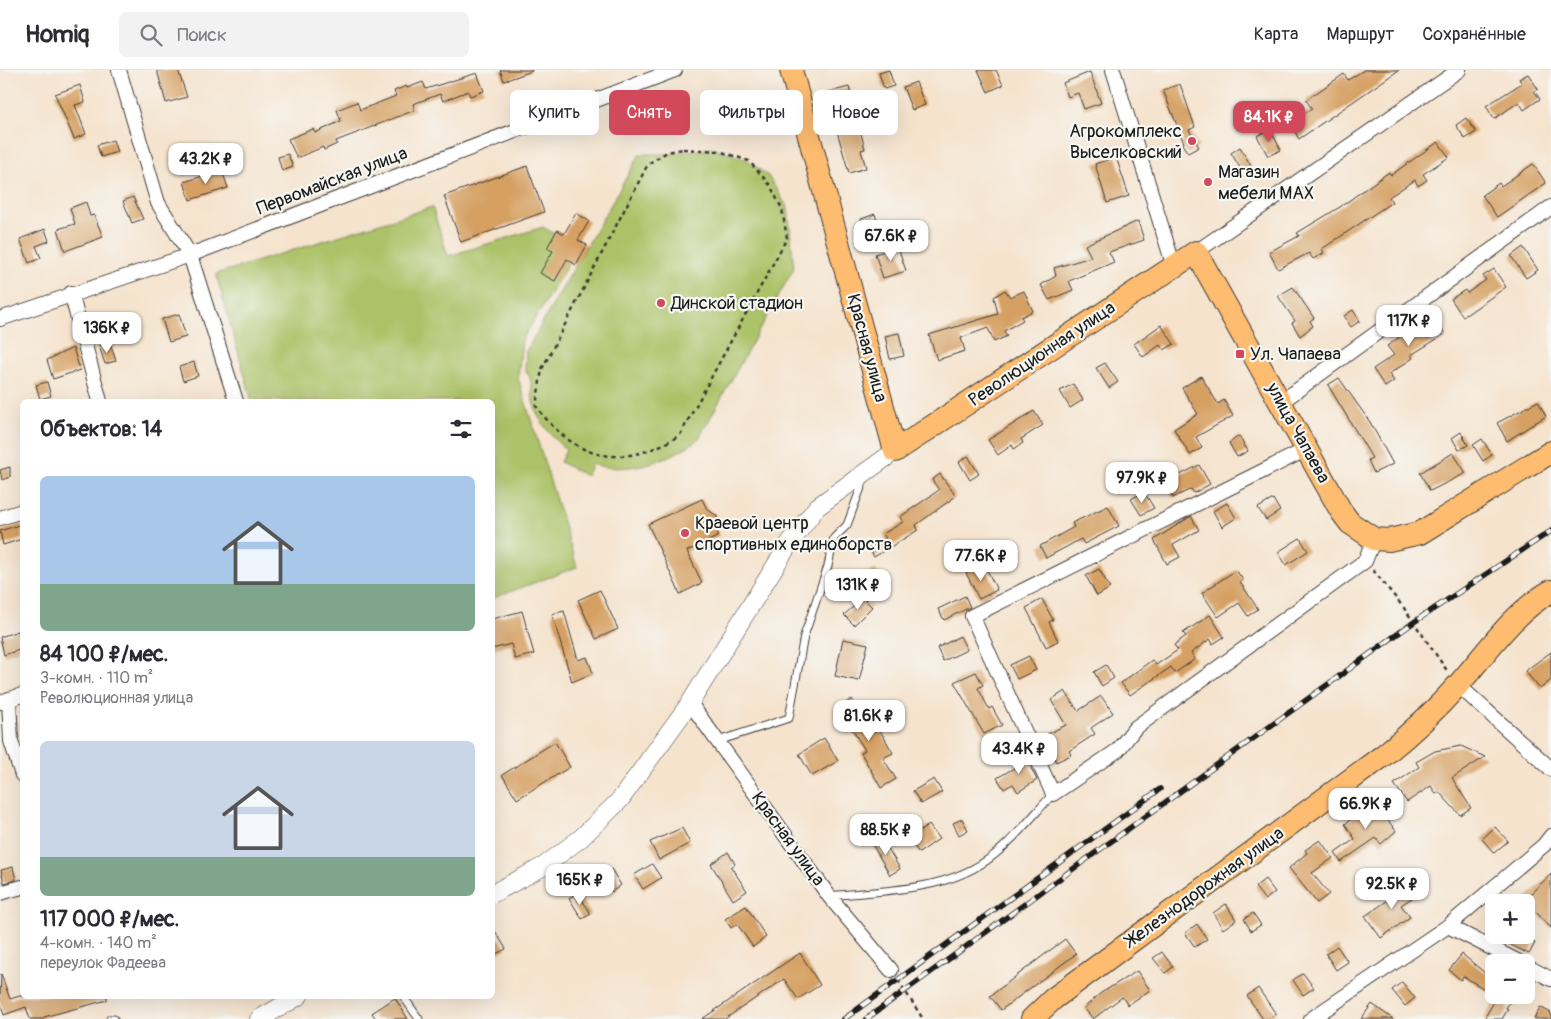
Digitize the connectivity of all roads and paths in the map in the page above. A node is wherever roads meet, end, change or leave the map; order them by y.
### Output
1 (119, 70) edge
2 (674, 70) edge
3 (791, 70) edge
4 (1113, 70) edge
5 (1459, 70) edge
6 (648, 164) joint
7 (1551, 207) edge
8 (1196, 252) junction
9 (190, 256) junction
10 (1174, 267) junction
11 (72, 293) junction
12 (0, 319) edge
13 (99, 399) edge
14 (235, 399) edge
15 (1281, 402) junction
16 (1307, 449) junction
17 (895, 452) junction
18 (1551, 452) edge
19 (867, 472) junction
20 (20, 511) edge
21 (0, 518) edge
22 (1367, 536) junction
23 (1365, 561) junction
24 (1551, 591) edge
25 (1458, 685) junction
26 (11, 699) edge
27 (690, 703) junction
28 (718, 741) junction
29 (20, 769) edge
30 (1551, 769) edge
31 (1053, 794) junction
32 (1551, 836) edge
33 (20, 888) edge
34 (495, 892) edge
35 (0, 893) edge
36 (829, 896) junction
37 (1448, 926) junction
38 (1503, 954) edge
39 (891, 970) joint
40 (1535, 971) edge
41 (1551, 979) edge
42 (293, 999) edge
43 (405, 999) edge
44 (110, 1019) edge
45 (114, 1019) edge
46 (259, 1019) edge
47 (418, 1019) edge
48 (924, 1019) edge
49 (1032, 1019) edge
50 (1312, 1019) edge

1 - 9 street
2 - 9 street, Первомайская улица
3 - 17 main road, Красная улица
4 - 10 street
5 - 8 street, Революционная улица
6 - 6 path
7 - 15 street
8 - 10 main road, Революционная улица
8 - 15 main road, улица Чапаева
9 - 11 street, Первомайская улица
9 - 14 street
10 - 17 main road, Революционная улица
11 - 12 street, Первомайская улица
11 - 13 street
15 - 16 main road, улица Чапаева
16 - 22 main road, улица Чапаева
16 - 31 street
17 - 19 street, Революционная улица
18 - 22 main road
19 - 27 street, Революционная улица
19 - 28 lane
20 - 21 street
22 - 23 street
23 - 25 path
23 - 31 street
24 - 25 main road, Железнодорожная улица
25 - 30 street
25 - 49 main road, Железнодорожная улица
26 - 29 street
27 - 28 street, Красная улица
27 - 34 street, Революционная улица
28 - 36 street, Красная улица
31 - 36 lane
32 - 37 street
33 - 35 street
36 - 39 street, Красная улица
37 - 38 street
37 - 50 street
39 - 48 path
40 - 41 street
42 - 46 street
43 - 47 lane
44 - 45 lane

